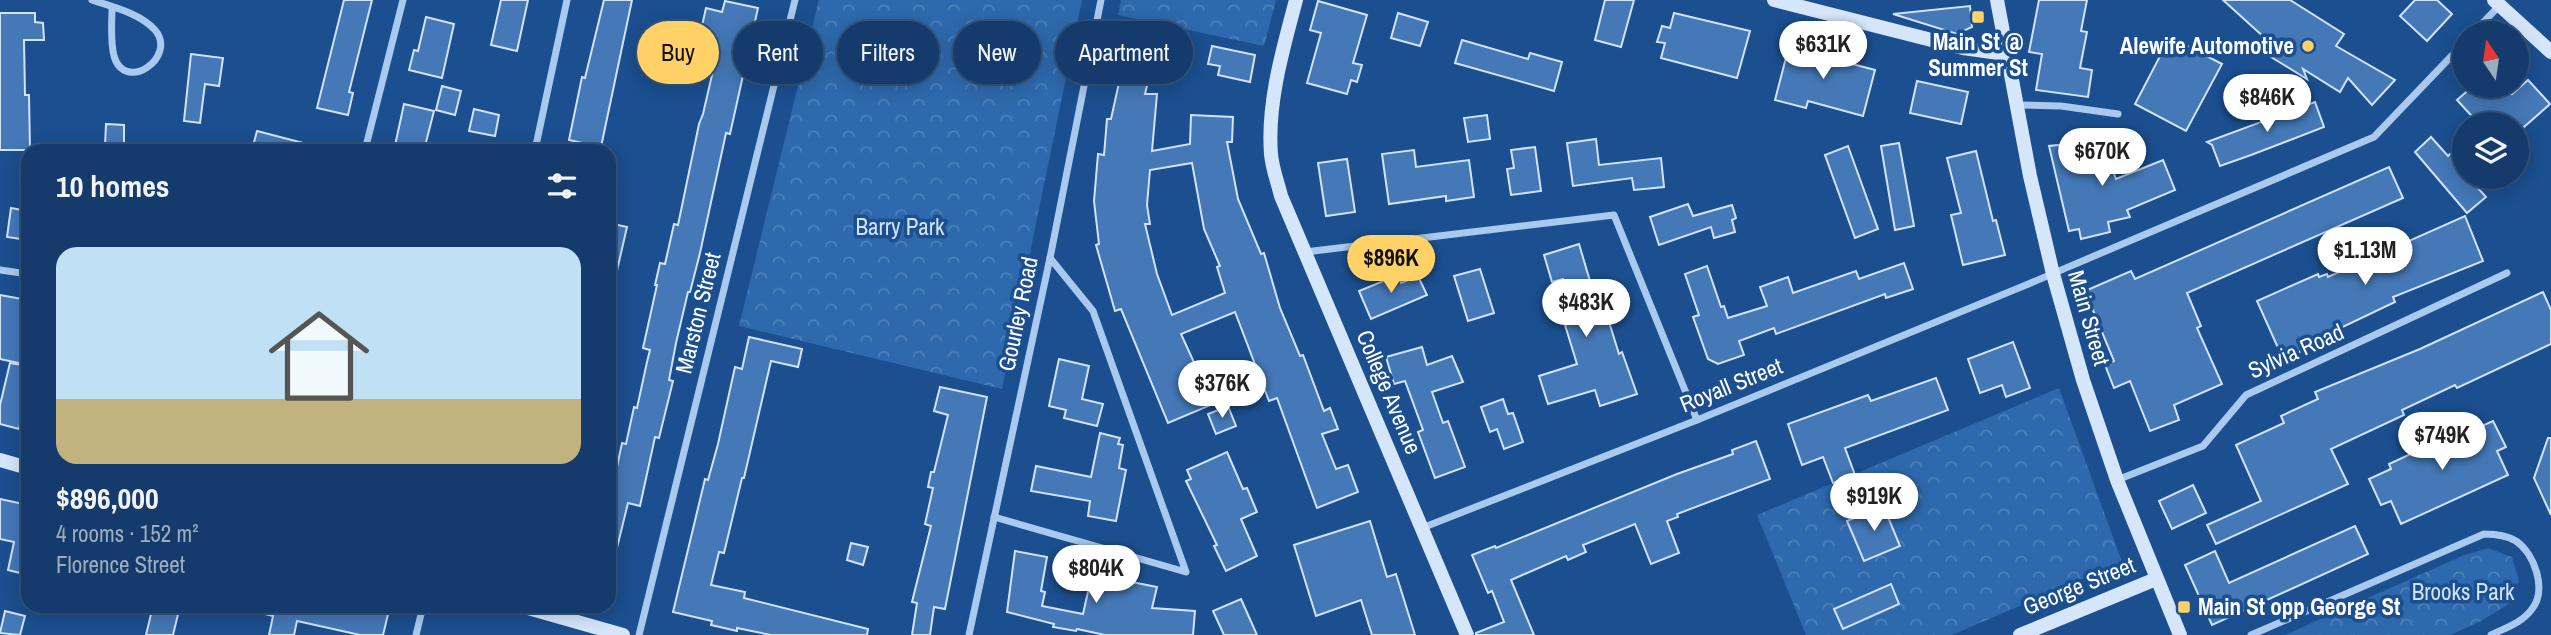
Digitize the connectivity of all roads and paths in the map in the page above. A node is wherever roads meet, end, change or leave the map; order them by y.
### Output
1 (92, 0) edge
2 (403, 0) edge
3 (567, 0) edge
4 (795, 0) edge
5 (1101, 0) edge
6 (1296, 0) edge
7 (1773, 0) edge
8 (1997, 0) edge
9 (2497, 3) edge
10 (112, 7) junction
11 (2483, 21) edge
12 (2551, 52) edge
13 (2006, 54) junction
14 (2452, 56) edge
15 (2018, 105) junction
16 (2118, 114) dead end
17 (367, 144) edge
18 (536, 144) edge
19 (1305, 252) junction
20 (1050, 258) junction
21 (0, 270) edge
22 (21, 273) edge
23 (2507, 273) dead end
24 (2053, 274) junction
25 (1697, 420) junction
26 (0, 460) edge
27 (21, 466) edge
28 (2117, 481) junction
29 (993, 517) junction
30 (1422, 528) junction
31 (2156, 579) junction
32 (421, 613) edge
33 (546, 613) edge
34 (416, 635) edge
35 (623, 635) edge
36 (639, 635) edge
37 (969, 635) edge
38 (1466, 635) edge
39 (2020, 635) edge
40 (2180, 635) edge
41 (2251, 635) edge
42 (2491, 635) edge

1 - 10 street
2 - 17 street
3 - 18 street
4 - 36 street, Marston Street
5 - 20 street, Gourley Road
6 - 19 street, College Avenue
7 - 13 street
8 - 13 street, Main Street
9 - 11 street
9 - 12 street
10 - 10 street
13 - 15 street, Main Street
14 - 24 street, Royall Street
15 - 16 street
15 - 24 street, Main Street
19 - 25 street
19 - 30 street, College Avenue
20 - 29 street, Gourley Road
20 - 29 street
21 - 22 street
23 - 28 street, Sylvia Road
24 - 25 street, Royall Street
24 - 28 street, Main Street
25 - 30 street, Royall Street
26 - 27 street
28 - 31 street, Main Street
29 - 37 street, Gourley Road
30 - 38 street, College Avenue
31 - 39 street, George Street
31 - 40 street, Main Street
32 - 34 street
33 - 35 street
41 - 42 street

